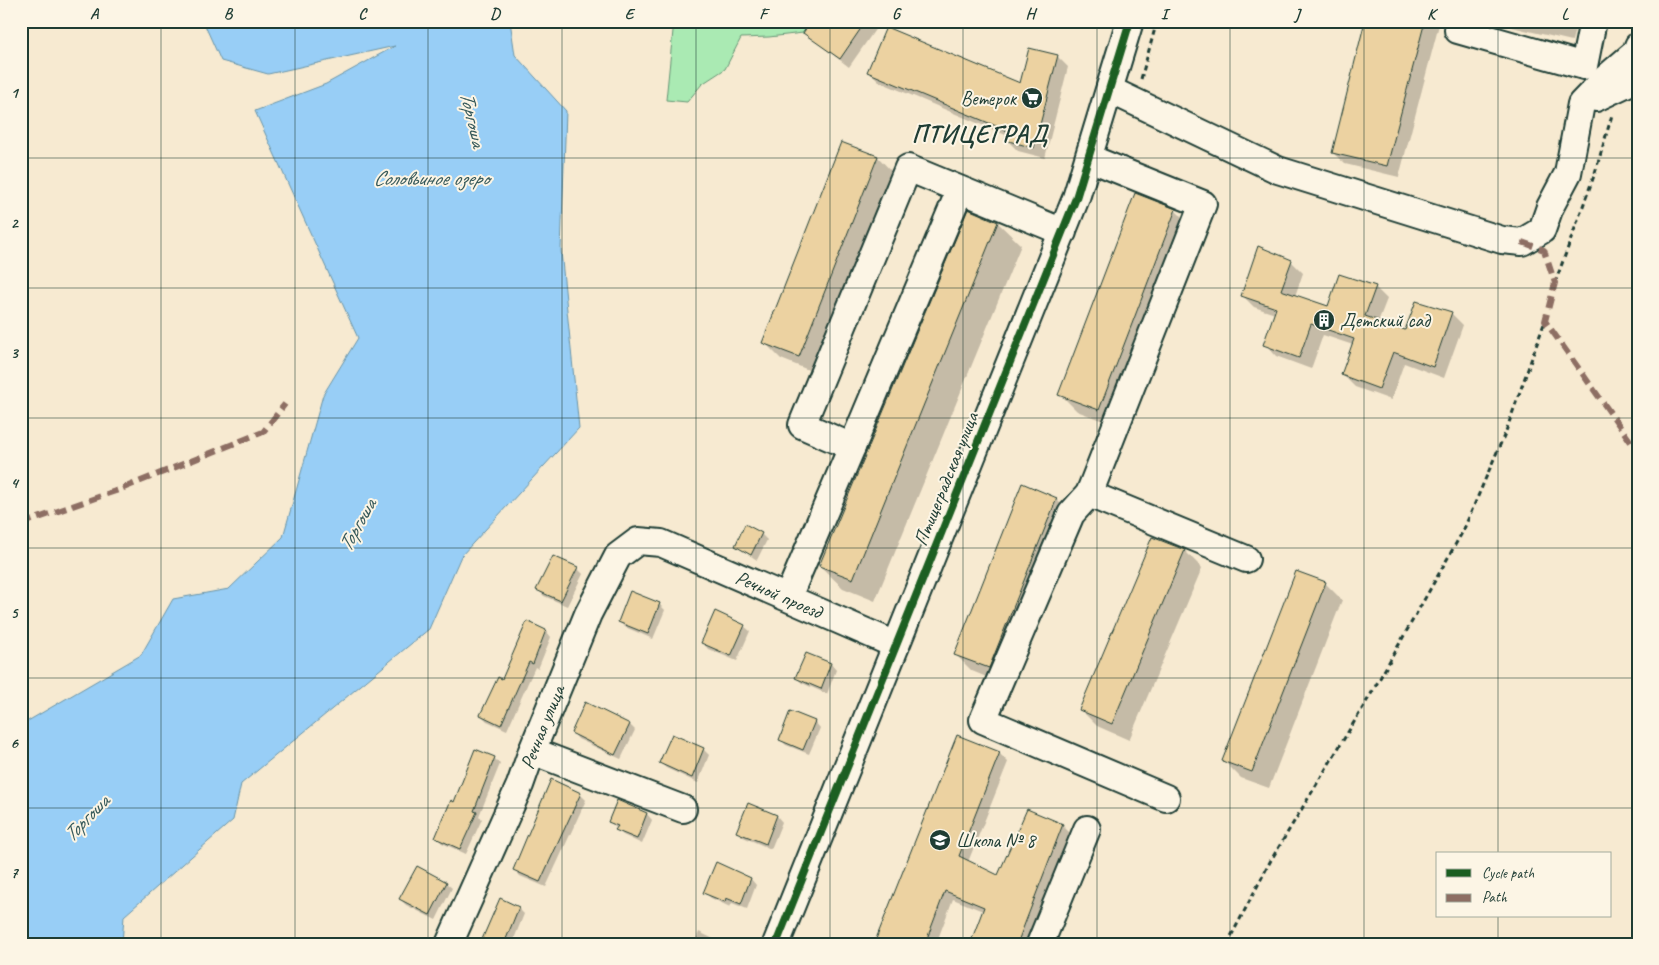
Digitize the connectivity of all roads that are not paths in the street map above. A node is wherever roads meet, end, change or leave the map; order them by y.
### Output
1 (1130, 21) edge
2 (1460, 21) edge
3 (1593, 21) edge
4 (1638, 46) edge
5 (1638, 78) edge
6 (1110, 90) junction
7 (1582, 104) junction
8 (1089, 158) junction
9 (960, 190) junction
10 (1063, 232) junction
11 (852, 447) junction
12 (1089, 494) junction
13 (661, 542) joint
14 (1246, 559) dead end
15 (788, 597) junction
16 (896, 645) junction
17 (532, 751) junction
18 (1166, 798) dead end
19 (683, 809) dead end
20 (1087, 830) dead end
21 (450, 944) edge
22 (776, 944) edge
23 (1040, 944) edge

1 - 6 street, Птицеградская улица
2 - 3 street
4 - 7 street
5 - 7 street
6 - 7 street
6 - 8 street, Птицеградская улица
8 - 10 street, Птицеградская улица
8 - 12 street
9 - 10 street
9 - 11 street
9 - 11 street
10 - 16 street, Птицеградская улица
11 - 15 street
12 - 14 street
12 - 18 street
13 - 15 street, Речной проезд
13 - 17 street, Речная улица
15 - 16 street, Речной проезд
16 - 22 street, Птицеградская улица
17 - 19 street
17 - 21 street, Речная улица
20 - 23 street

